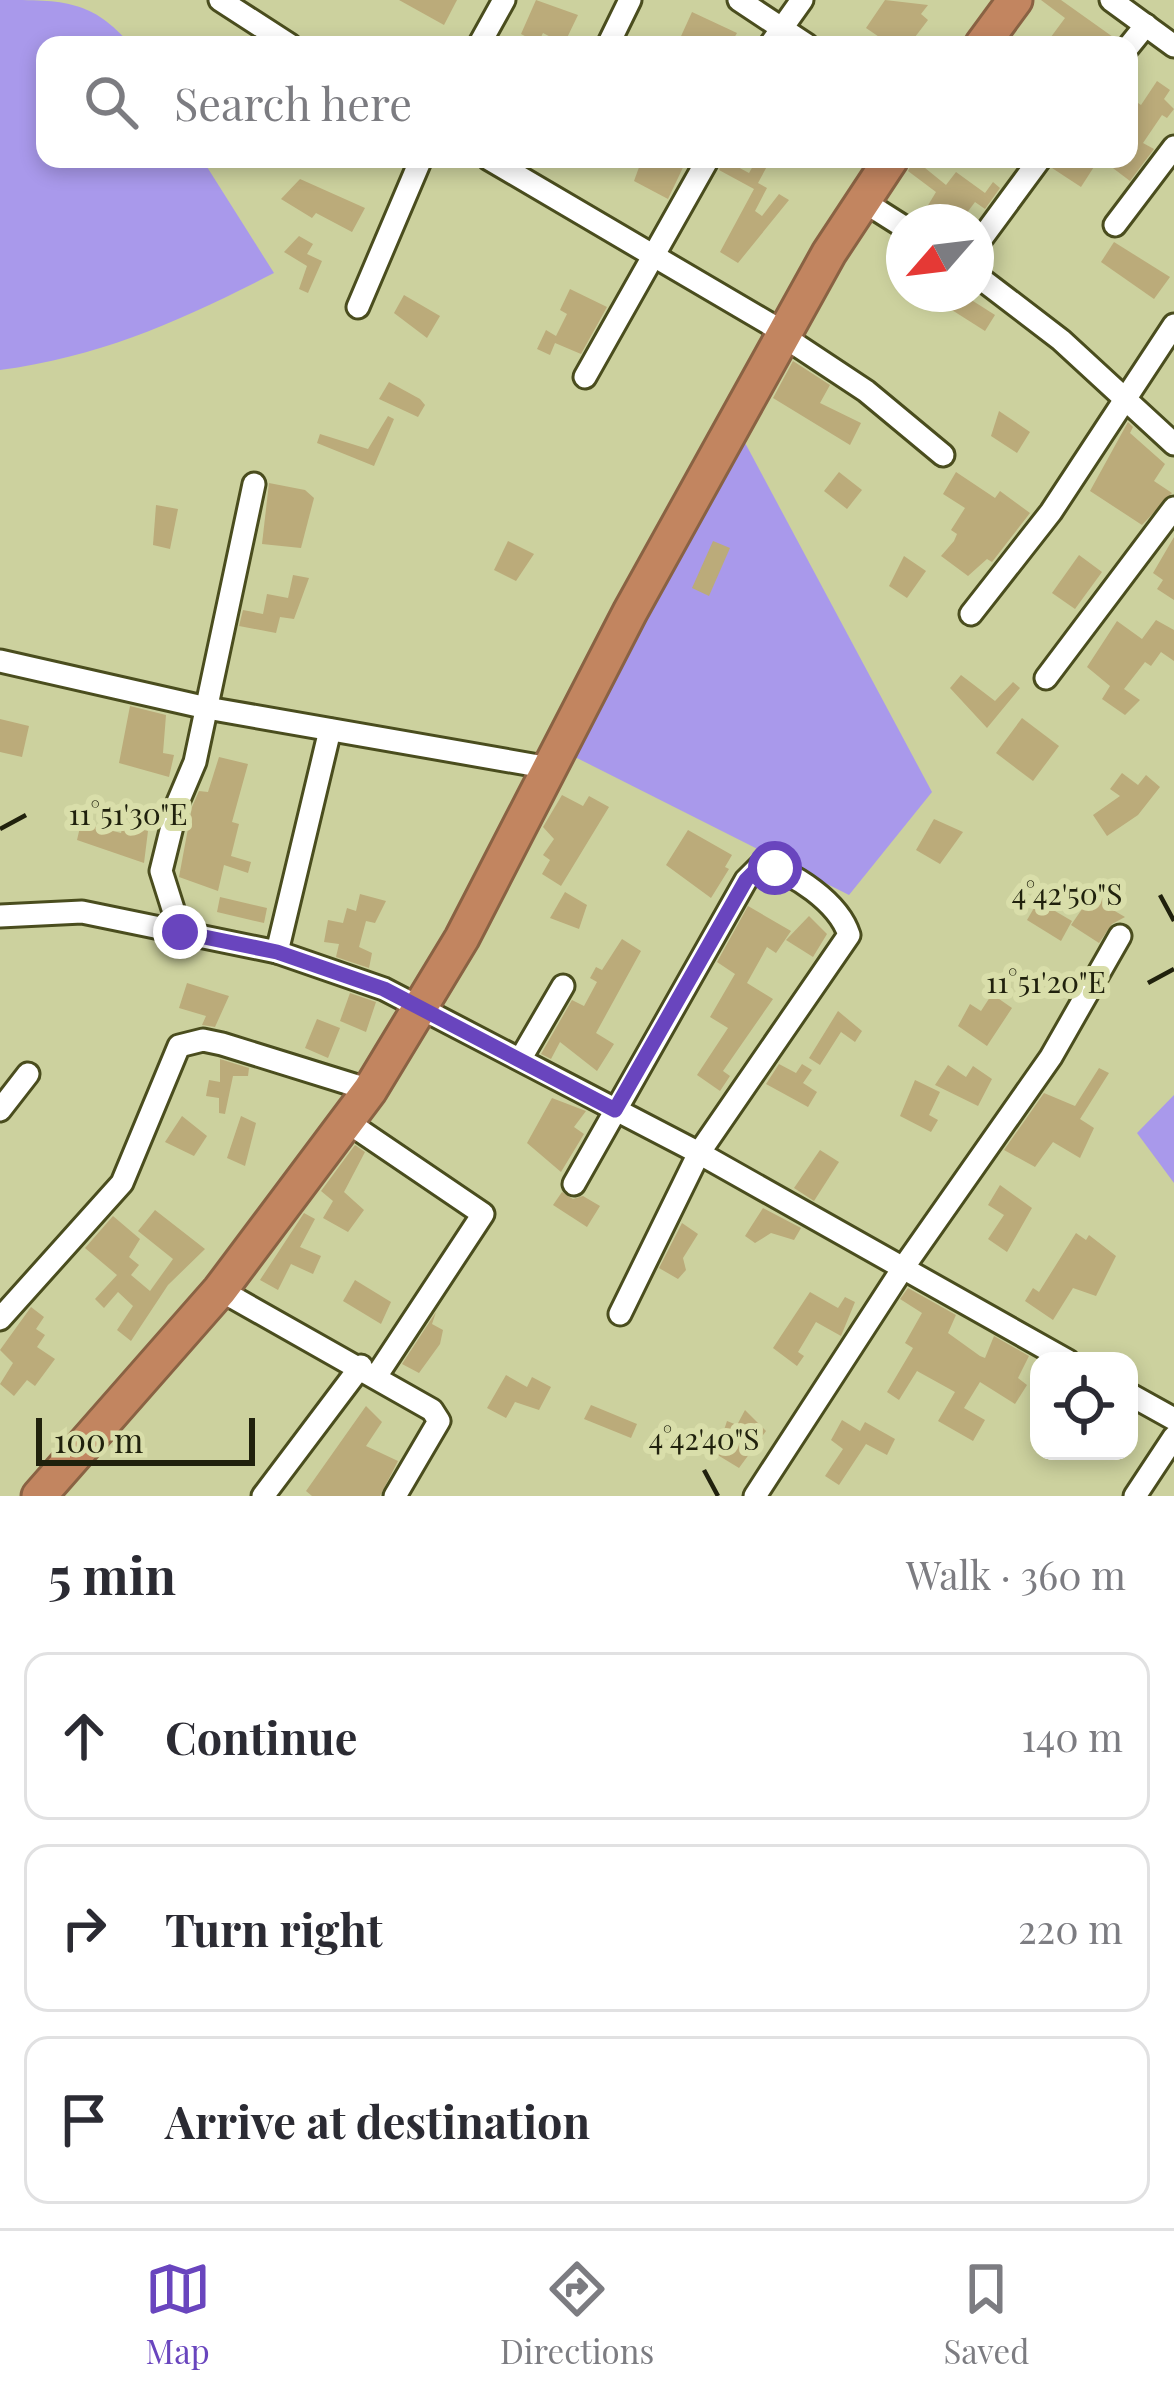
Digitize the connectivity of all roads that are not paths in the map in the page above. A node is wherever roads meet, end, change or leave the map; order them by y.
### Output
1 (220, 0) edge
2 (504, 0) edge
3 (630, 0) edge
4 (739, 0) edge
5 (802, 0) edge
6 (1015, 0) edge
7 (1111, 0) edge
8 (1143, 14) edge
9 (276, 36) edge
10 (484, 36) edge
11 (612, 36) edge
12 (775, 36) edge
13 (989, 36) edge
14 (1174, 46) edge
15 (1174, 147) edge
16 (417, 168) edge
17 (504, 168) edge
18 (703, 168) edge
19 (885, 168) edge
20 (1033, 168) edge
21 (863, 201) junction
22 (886, 216) edge
23 (994, 222) edge
24 (1115, 225) dead end
25 (654, 256) junction
26 (994, 289) edge
27 (358, 307) dead end
28 (1174, 326) edge
29 (784, 335) junction
30 (585, 377) dead end
31 (1124, 394) junction
32 (1174, 443) edge
33 (943, 454) dead end
34 (254, 484) dead end
35 (1174, 508) edge
36 (970, 614) dead end
37 (0, 661) edge
38 (1046, 678) dead end
39 (207, 708) junction
40 (330, 730) junction
41 (550, 768) junction
42 (0, 916) edge
43 (180, 932) junction
44 (1120, 936) dead end
45 (277, 952) junction
46 (562, 986) dead end
47 (418, 1007) junction
48 (521, 1058) junction
49 (28, 1074) dead end
50 (370, 1090) junction
51 (0, 1110) edge
52 (615, 1110) junction
53 (346, 1121) junction
54 (699, 1153) junction
55 (574, 1184) dead end
56 (903, 1268) junction
57 (220, 1290) junction
58 (620, 1315) dead end
59 (0, 1319) edge
60 (1052, 1352) edge
61 (369, 1370) junction
62 (1138, 1399) edge
63 (1174, 1419) edge
64 (1174, 1437) edge
65 (39, 1496) edge
66 (263, 1496) edge
67 (395, 1496) edge
68 (755, 1496) edge
69 (1135, 1496) edge

1 - 9 street
2 - 10 street
3 - 11 street
4 - 12 street
5 - 12 street
6 - 13 highway
7 - 8 street
8 - 14 street
15 - 24 street
16 - 27 street
17 - 25 street
18 - 25 street
19 - 21 highway
20 - 23 street
21 - 22 street
21 - 29 highway
25 - 29 street
25 - 30 street
26 - 31 street
28 - 31 street
29 - 33 street
29 - 41 highway
31 - 32 street
31 - 36 street
34 - 39 street
35 - 38 street
37 - 39 street
39 - 40 street
39 - 43 street
40 - 41 street
40 - 45 street
41 - 47 highway
42 - 43 street
43 - 45 street
44 - 56 street
45 - 47 street
46 - 48 street
47 - 48 street
47 - 50 highway
48 - 52 street
49 - 51 street
50 - 53 highway
50 - 59 street
52 - 54 street
52 - 54 street
52 - 55 street
53 - 57 highway
53 - 61 street
54 - 56 street
54 - 58 street
56 - 60 street
56 - 68 street
57 - 61 street
57 - 65 highway
61 - 66 street
61 - 67 street
62 - 63 street
64 - 69 street

